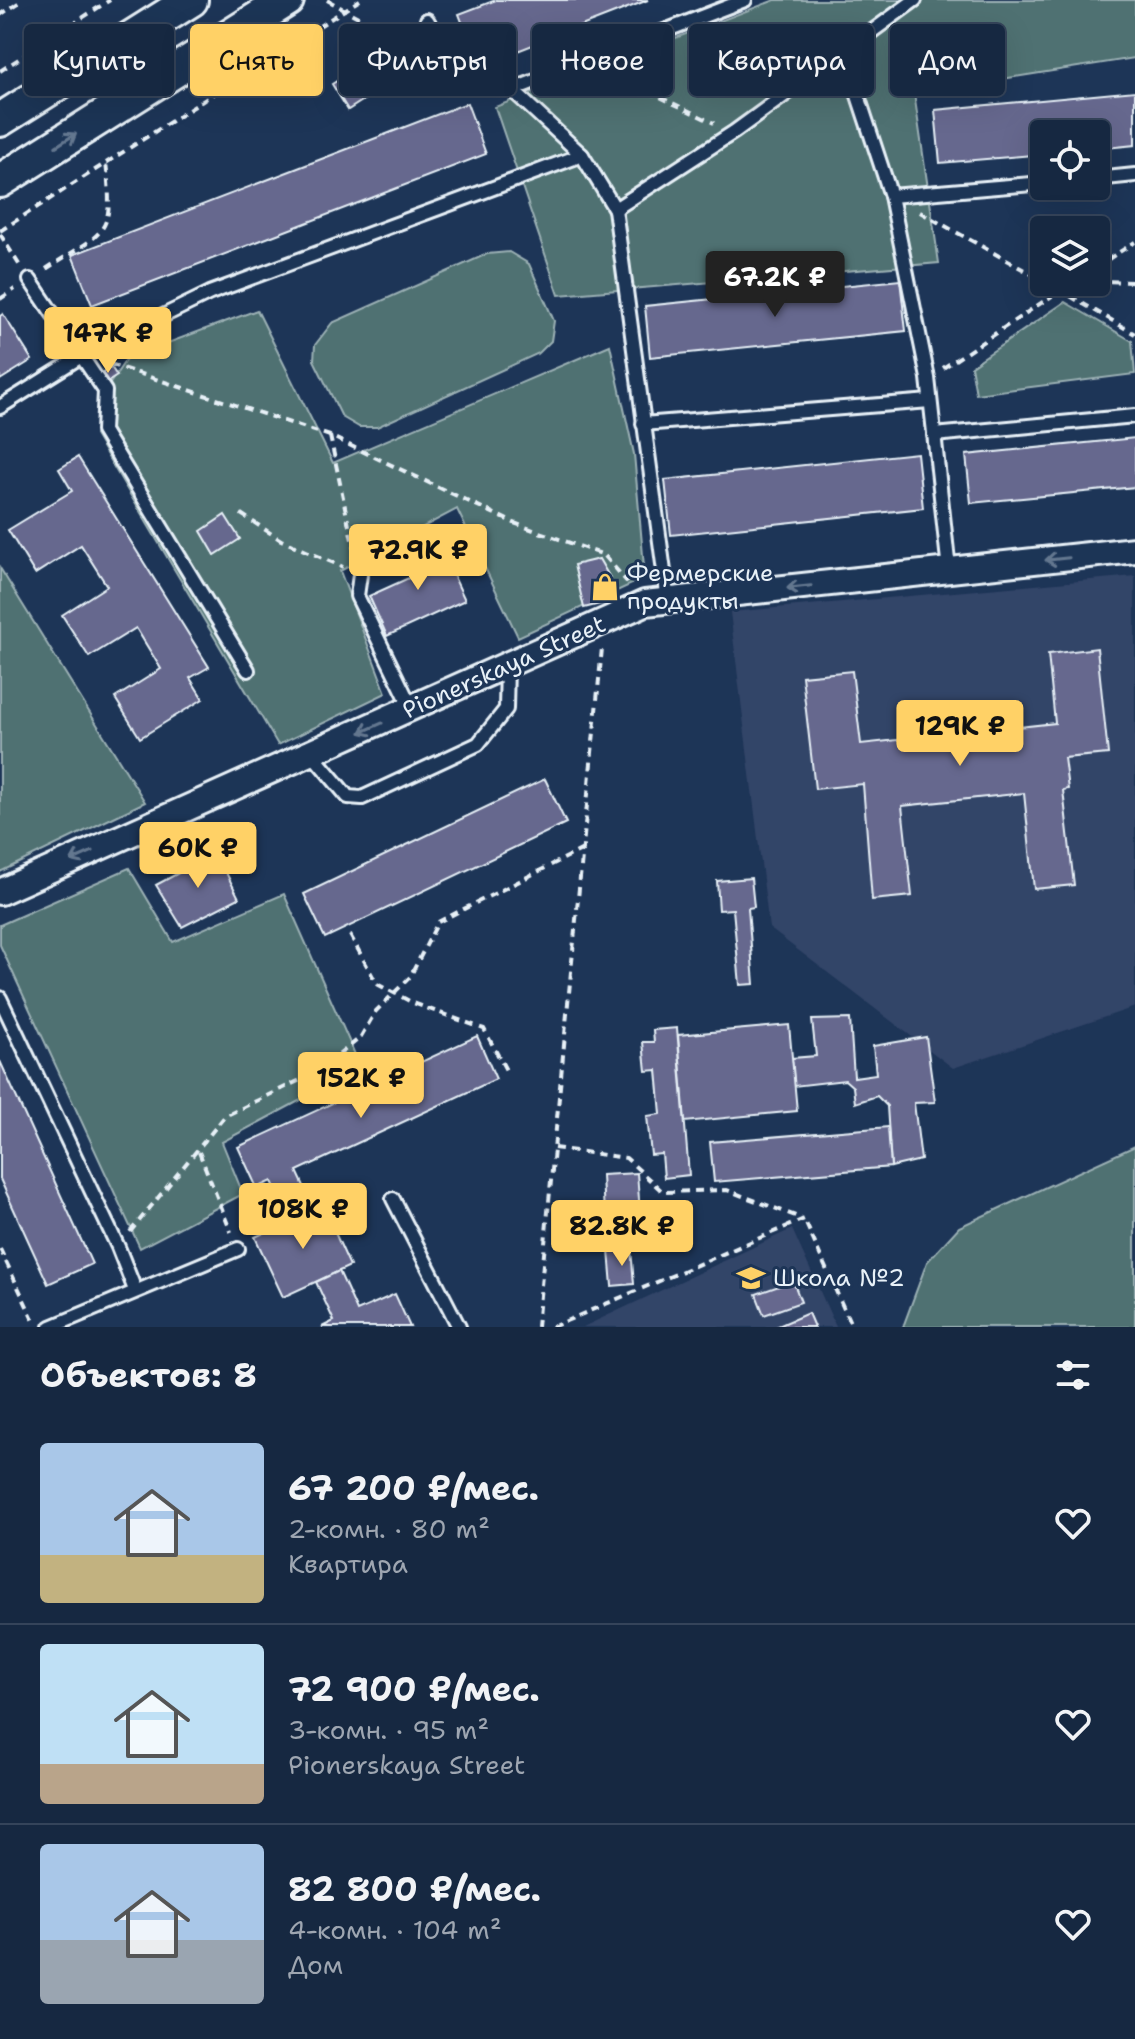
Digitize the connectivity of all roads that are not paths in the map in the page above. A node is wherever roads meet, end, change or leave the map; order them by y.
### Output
1 (191, 0) edge
2 (287, 0) edge
3 (745, 0) edge
4 (915, 0) edge
5 (427, 20) road end
6 (429, 24) edge
7 (874, 31) edge
8 (516, 88) edge
9 (516, 94) edge
10 (784, 96) edge
11 (858, 96) edge
12 (0, 120) edge
13 (582, 155) junction
14 (1135, 175) edge
15 (1110, 178) edge
16 (0, 181) edge
17 (1030, 184) edge
18 (891, 196) junction
19 (615, 209) junction
20 (30, 280) road end
21 (83, 355) junction
22 (930, 401) junction
23 (0, 407) edge
24 (1135, 416) edge
25 (643, 424) junction
26 (934, 435) junction
27 (1135, 550) edge
28 (949, 570) junction
29 (360, 575) road end
30 (657, 602) junction
31 (507, 666) junction
32 (248, 670) dead end
33 (412, 709) junction
34 (312, 754) junction
35 (0, 892) edge
36 (0, 998) edge
37 (393, 1199) dead end
38 (238, 1249) road end
39 (135, 1290) junction
40 (51, 1327) edge
41 (459, 1327) edge

1 - 12 main road
16 -> 2 main road
3 - 8 lane
4 - 7 lane
5 - 6 lane
9 - 13 lane
10 - 19 lane
11 - 18 lane
13 - 19 lane
13 - 21 lane
14 - 15 lane
17 - 18 lane
18 - 22 lane
19 - 25 lane
20 - 21 lane
21 - 23 lane
21 - 32 lane
22 - 25 lane
22 - 26 lane
24 - 26 lane
25 - 30 lane
26 - 28 lane
27 -> 28 street, Pionerskaya Street
28 -> 30 street, Pionerskaya Street
29 - 33 lane
30 - 31 street, Pionerskaya Street
31 - 33 street, Pionerskaya Street
31 - 34 lane
33 -> 34 street, Pionerskaya Street
34 -> 35 street, Pionerskaya Street
36 - 39 lane
37 - 41 lane
38 - 39 lane
39 - 40 lane

